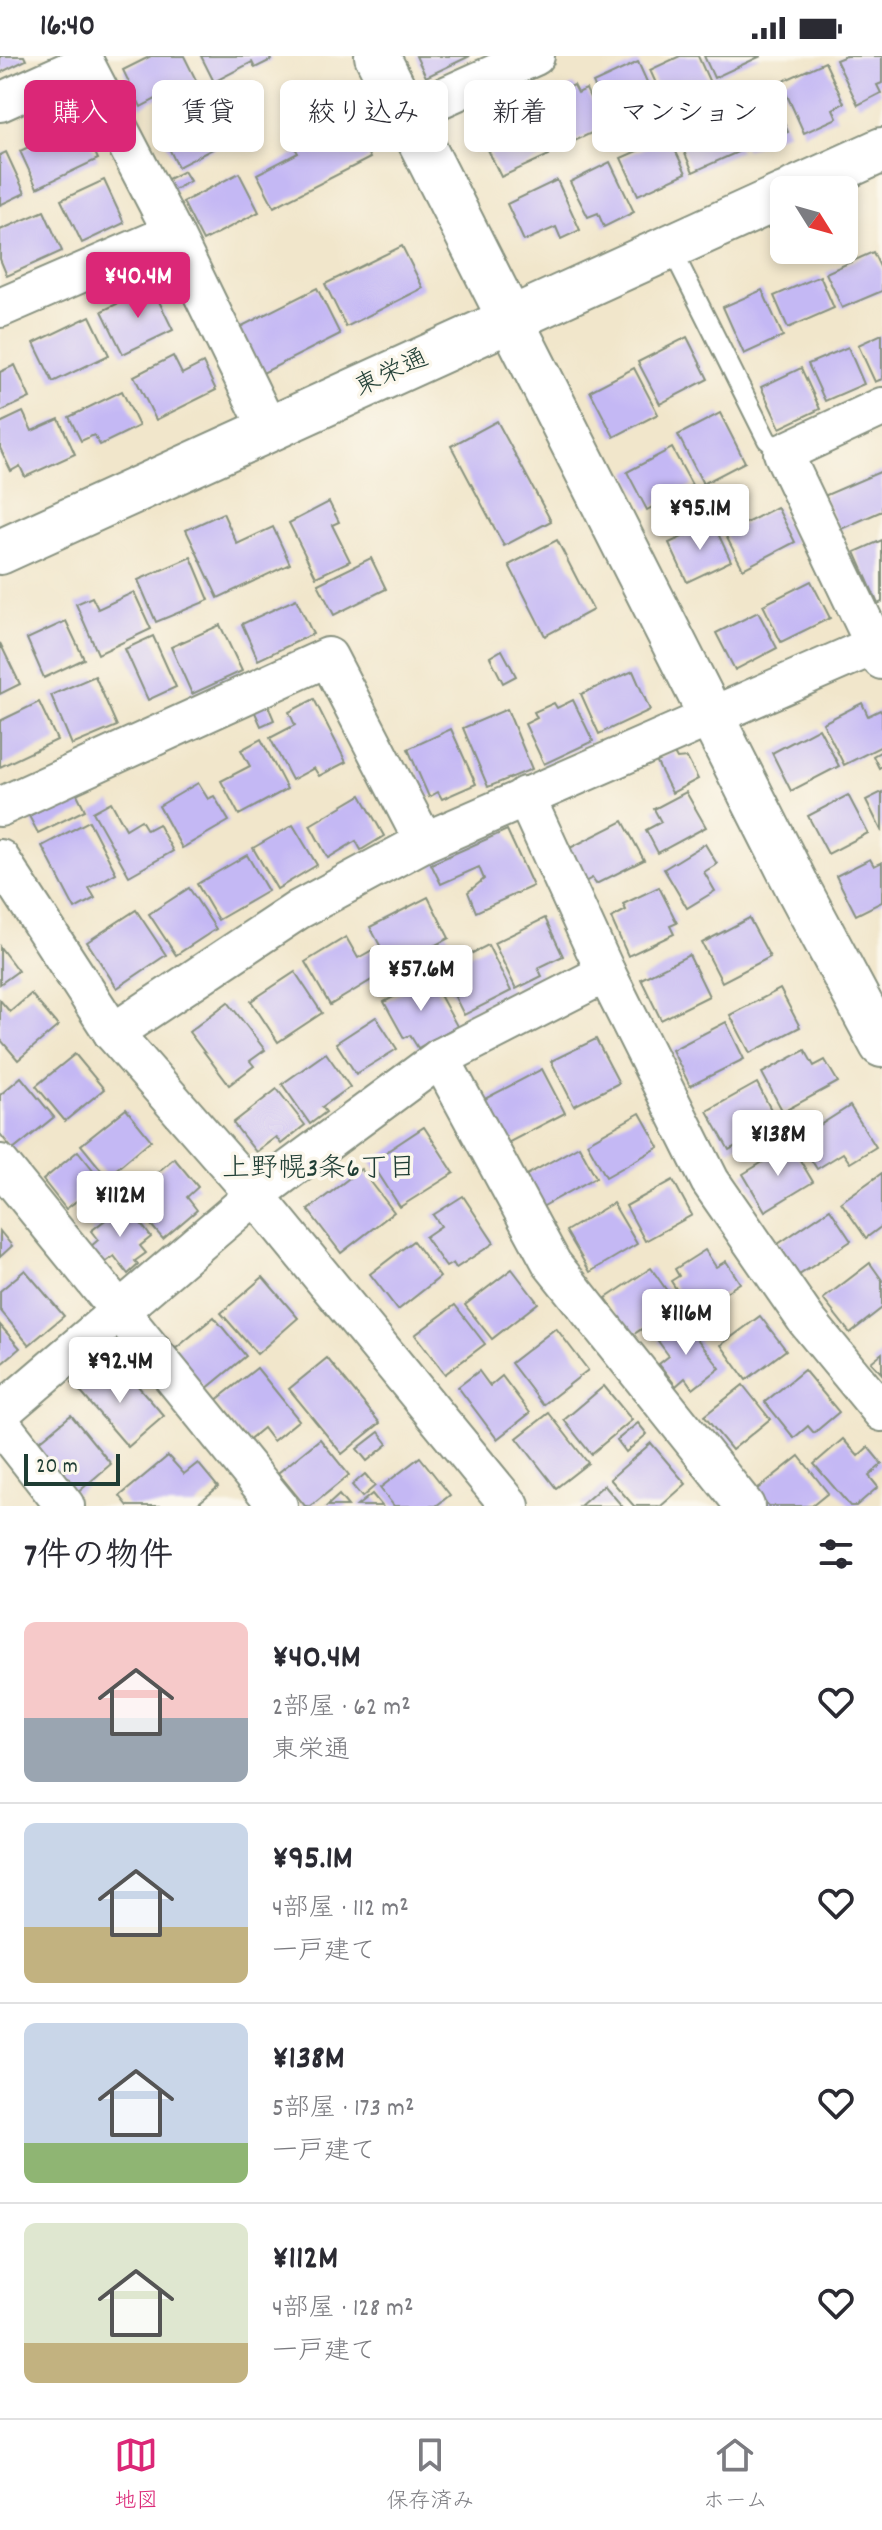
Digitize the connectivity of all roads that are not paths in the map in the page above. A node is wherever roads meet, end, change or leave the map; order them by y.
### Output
1 (377, 56) edge
2 (535, 56) edge
3 (83, 60) edge
4 (389, 80) edge
5 (448, 95) edge
6 (0, 102) edge
7 (882, 150) edge
8 (425, 152) edge
9 (825, 176) edge
10 (770, 201) edge
11 (173, 233) junction
12 (670, 246) junction
13 (0, 308) edge
14 (510, 321) junction
15 (882, 407) edge
16 (269, 430) junction
17 (783, 453) junction
18 (0, 552) edge
19 (880, 649) edge
20 (711, 718) junction
21 (525, 796) junction
22 (0, 807) edge
23 (424, 842) junction
24 (0, 859) edge
25 (606, 973) junction
26 (113, 1033) junction
27 (882, 1045) edge
28 (440, 1058) junction
29 (0, 1164) edge
30 (255, 1195) junction
31 (119, 1313) junction
32 (882, 1412) edge
33 (0, 1413) edge
34 (0, 1423) edge
35 (65, 1506) edge
36 (278, 1506) edge
37 (510, 1506) edge
38 (745, 1506) edge

1 - 4 street
2 - 5 street
3 - 6 street
3 - 11 street
7 - 9 street
8 - 14 street
10 - 12 street, 東栄通
11 - 13 street
11 - 16 street
12 - 14 street, 東栄通
12 - 17 lane
14 - 16 street, 東栄通
14 - 20 street
15 - 17 street
16 - 18 street, 東栄通
17 - 19 street
19 - 20 street
20 - 21 street
20 - 27 street
21 - 23 street
21 - 25 street
22 - 23 street
23 - 26 street
24 - 26 street
25 - 28 street
25 - 32 street
26 - 30 street
28 - 30 street
28 - 38 street
29 - 31 street
30 - 31 street
30 - 37 street
31 - 33 street
31 - 36 street
34 - 35 street

